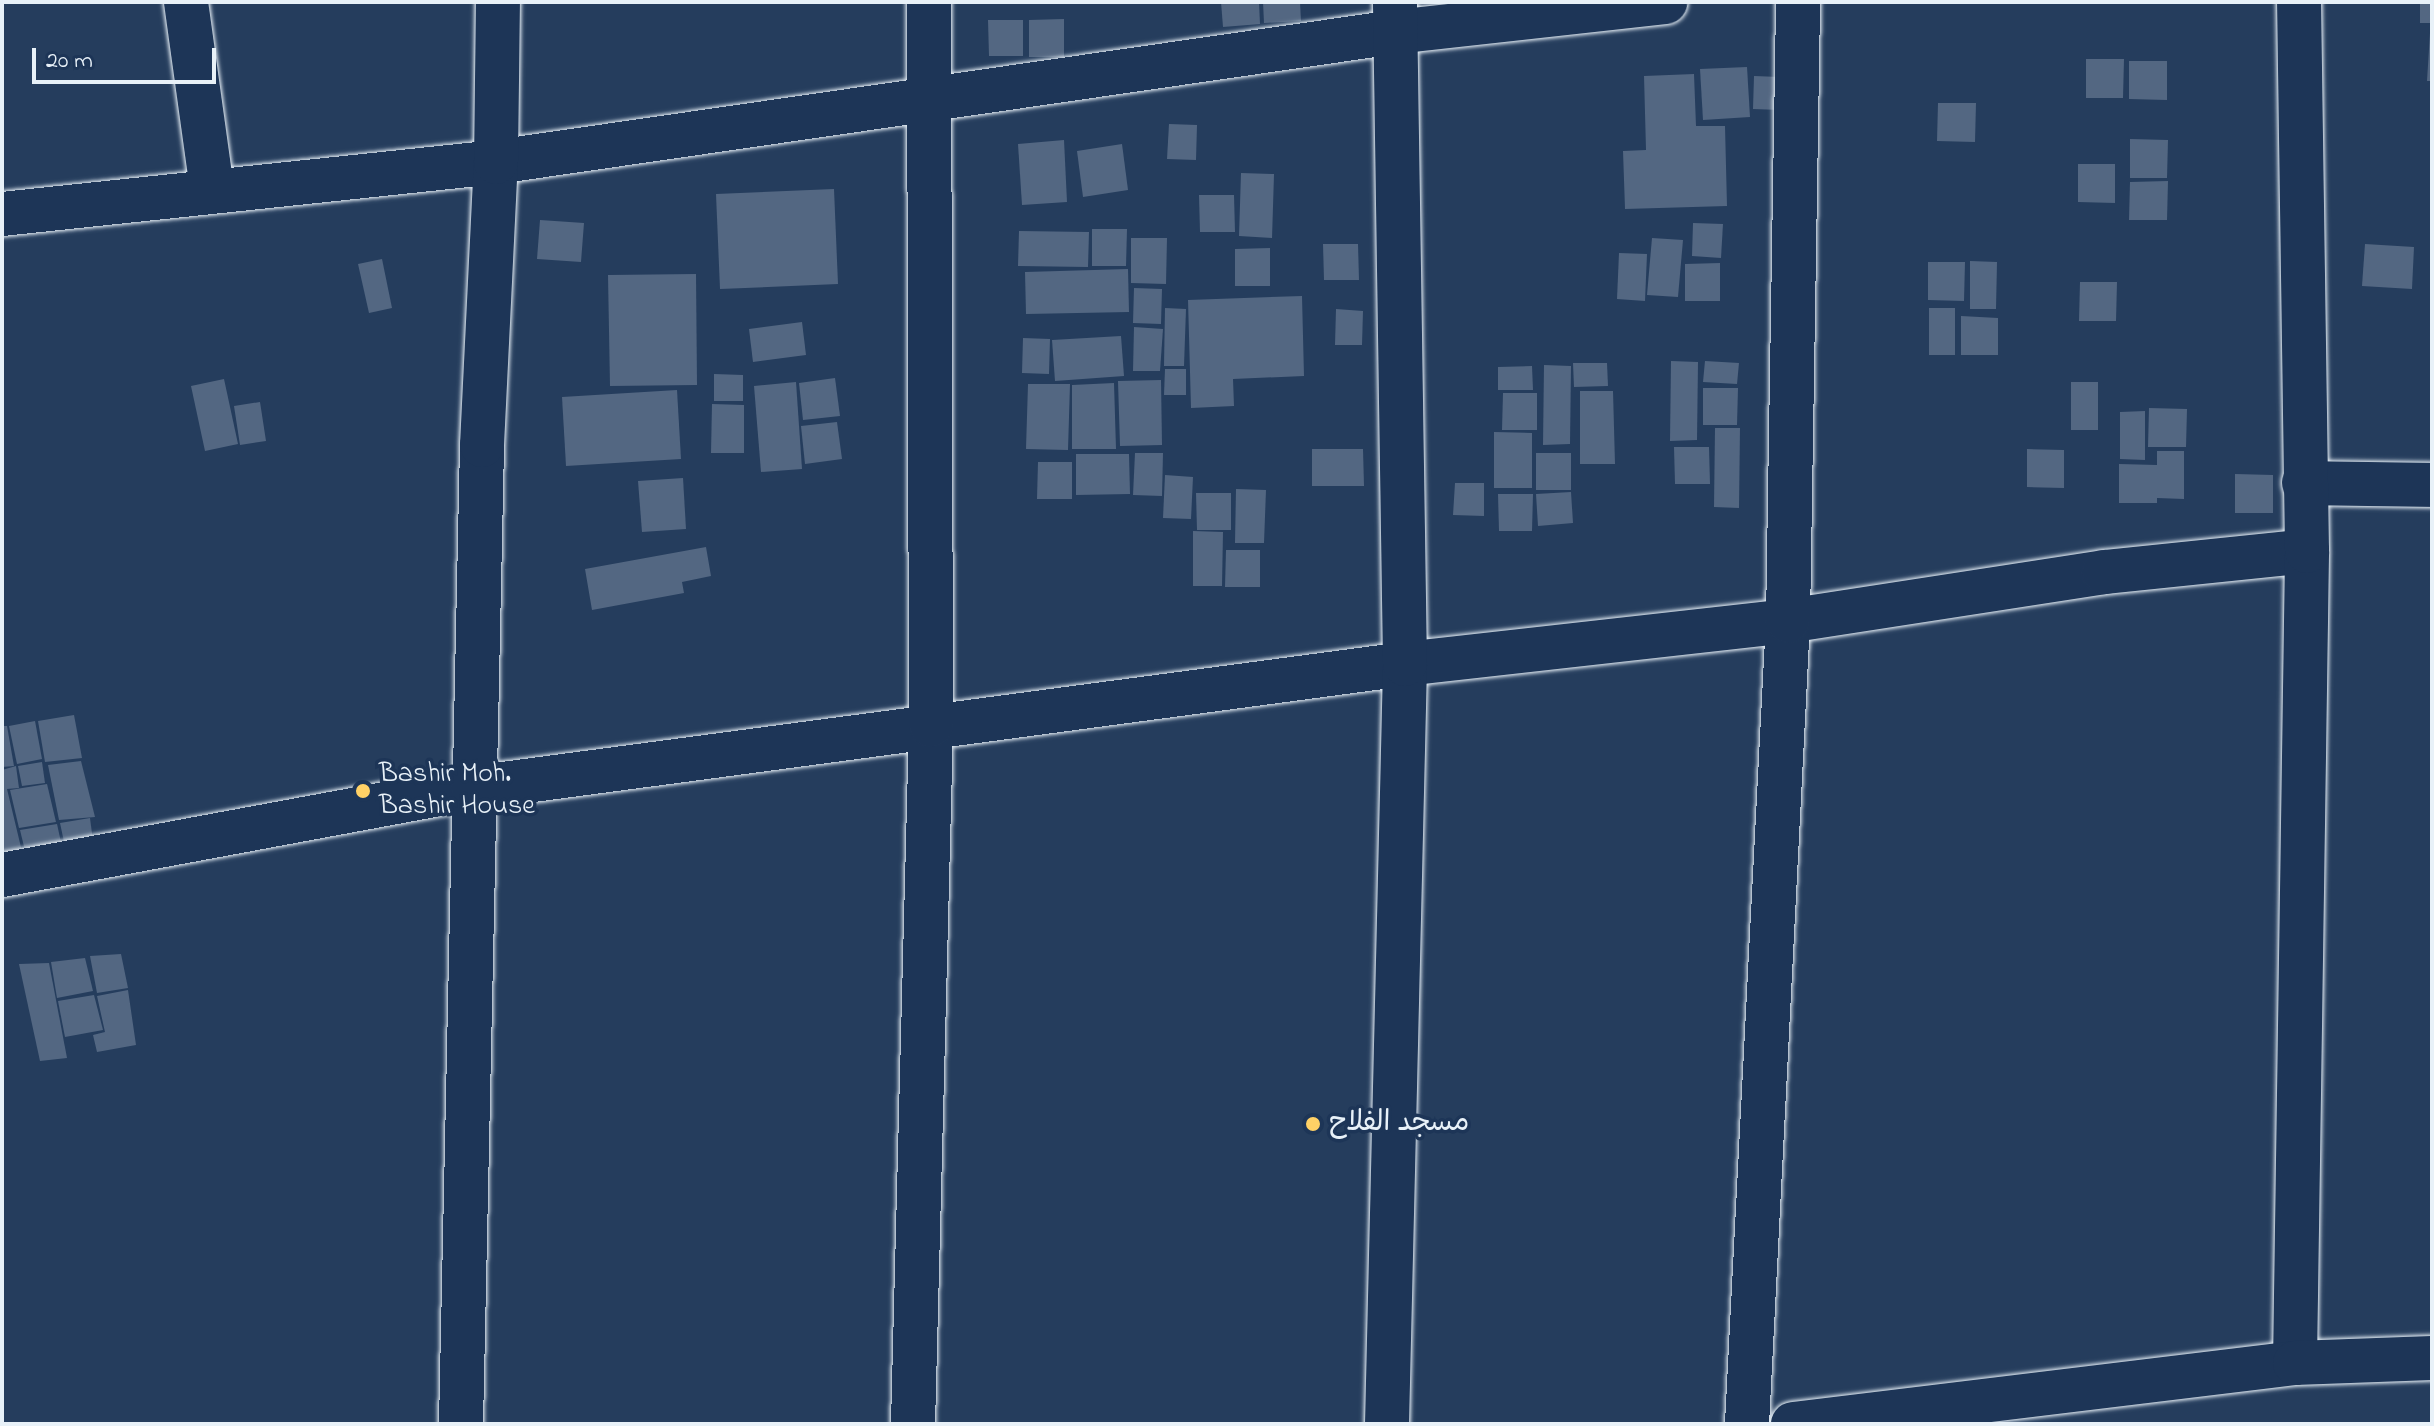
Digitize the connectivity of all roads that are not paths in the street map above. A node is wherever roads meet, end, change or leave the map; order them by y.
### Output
1 (186, 2) edge
2 (498, 2) edge
3 (929, 2) edge
4 (1665, 2) edge
5 (1798, 2) edge
6 (2299, 2) edge
7 (1395, 17) edge
8 (928, 99) junction
9 (496, 162) junction
10 (212, 189) junction
11 (2, 214) edge
12 (2304, 483) junction
13 (2432, 485) edge
14 (2307, 551) junction
15 (1788, 621) junction
16 (1405, 664) junction
17 (931, 725) junction
18 (473, 788) junction
19 (2, 875) edge
20 (2432, 1358) edge
21 (2295, 1363) junction
22 (2079, 1408) edge
23 (461, 1424) edge
24 (913, 1424) edge
25 (1387, 1424) edge
26 (1747, 1424) edge
27 (1793, 1424) edge

1 - 10 street
2 - 9 street
3 - 8 street
4 - 7 street
5 - 15 street
6 - 12 street
7 - 8 street
7 - 16 street
8 - 9 street
8 - 17 street
9 - 10 street
9 - 18 street
10 - 11 street
12 - 13 street
12 - 14 street
14 - 15 street
14 - 21 street
15 - 16 street
15 - 26 street
16 - 17 street
16 - 25 street
17 - 18 street
17 - 24 street
18 - 19 street
18 - 23 street
20 - 21 street
21 - 22 street
22 - 27 street

